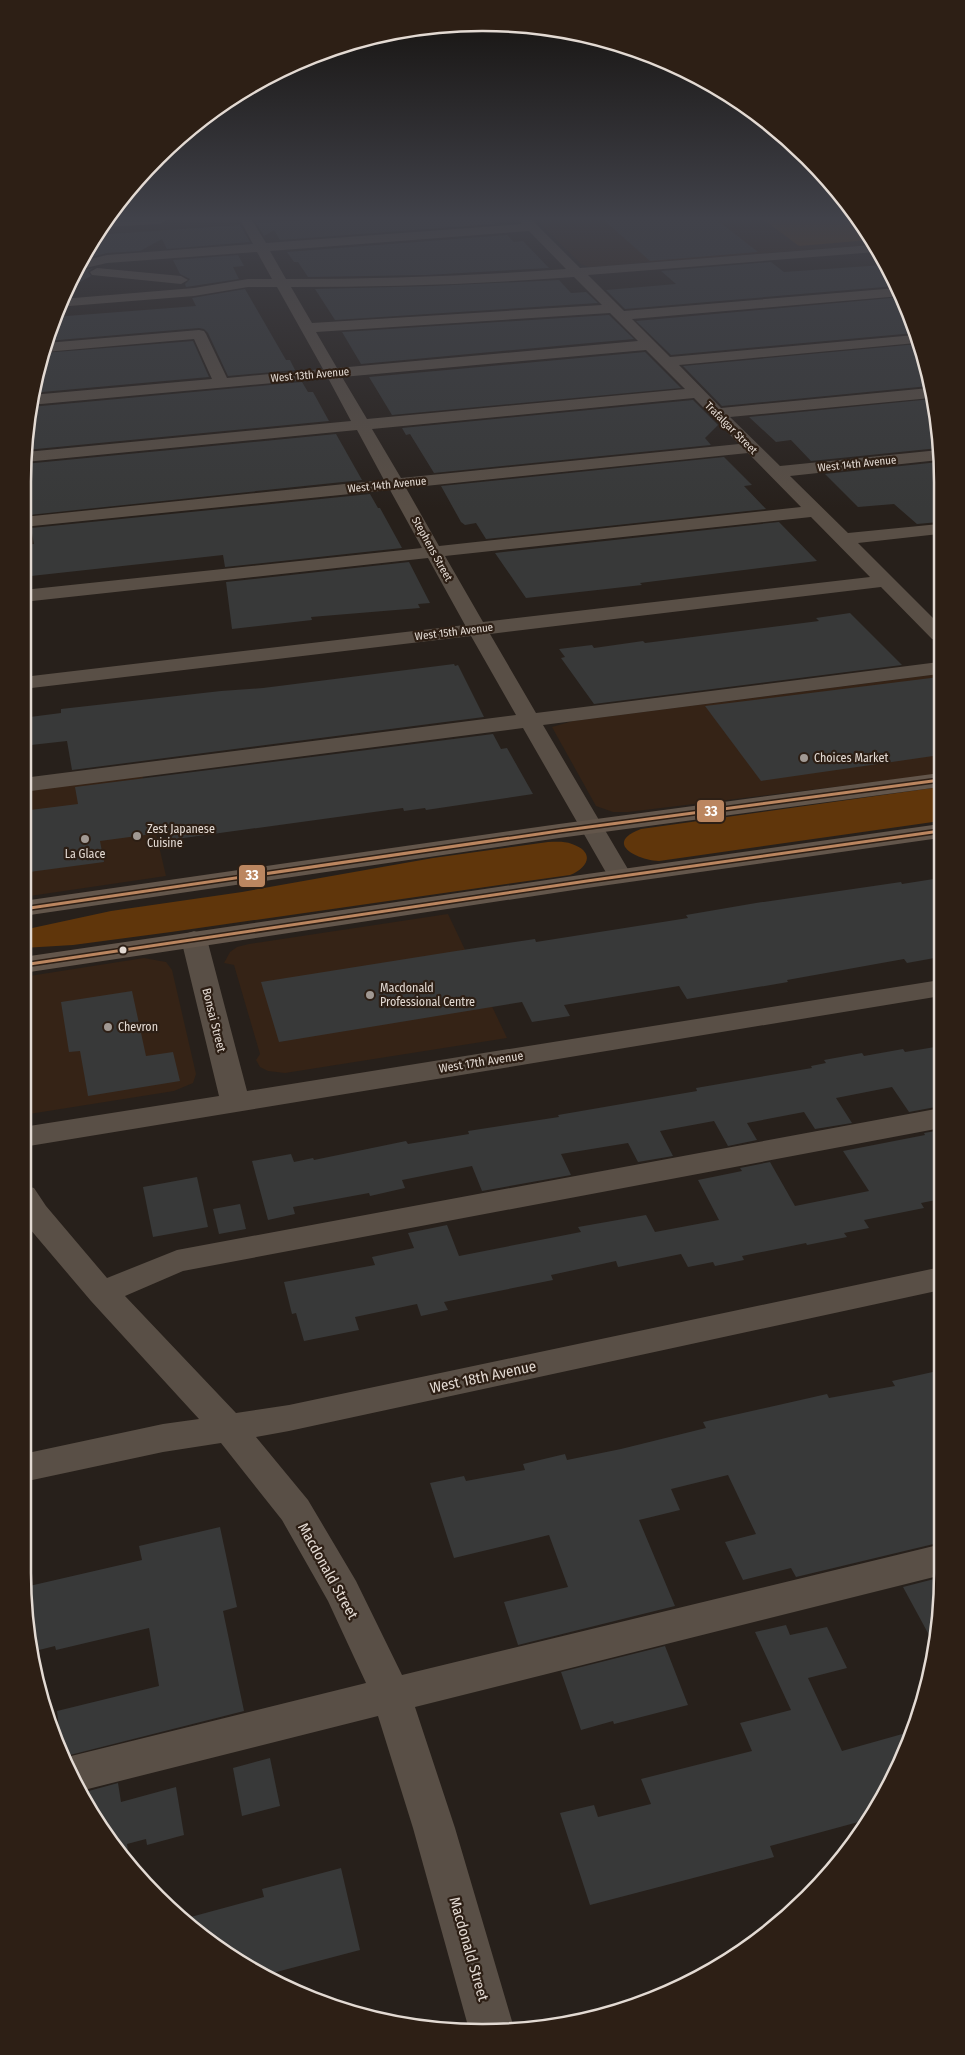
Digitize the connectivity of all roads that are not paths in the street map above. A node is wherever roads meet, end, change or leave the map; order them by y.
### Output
1 (299, 316) edge
2 (557, 316) edge
3 (620, 316) edge
4 (306, 328) junction
5 (911, 339) edge
6 (648, 345) junction
7 (52, 347) edge
8 (665, 362) junction
9 (332, 373) junction
10 (222, 383) junction
11 (696, 393) junction
12 (925, 393) edge
13 (39, 399) edge
14 (716, 413) junction
15 (361, 425) junction
16 (751, 448) junction
17 (32, 455) edge
18 (933, 456) edge
19 (775, 472) junction
20 (394, 484) junction
21 (815, 512) junction
22 (31, 521) edge
23 (934, 530) edge
24 (843, 539) junction
25 (434, 551) junction
26 (885, 581) junction
27 (31, 595) edge
28 (930, 616) edge
29 (477, 629) junction
30 (934, 669) edge
31 (31, 681) edge
32 (530, 721) junction
33 (934, 781) edge
34 (31, 784) edge
35 (591, 827) junction
36 (934, 832) edge
37 (620, 876) junction
38 (31, 907) edge
39 (194, 939) junction
40 (31, 964) edge
41 (934, 989) edge
42 (235, 1101) junction
43 (934, 1119) edge
44 (31, 1135) edge
45 (31, 1208) edge
46 (934, 1280) edge
47 (102, 1293) junction
48 (229, 1428) junction
49 (31, 1466) edge
50 (934, 1561) edge
51 (392, 1696) junction
52 (78, 1772) edge
53 (490, 2024) edge

1 - 4 street, Stephens Street
2 - 4 street
3 - 6 street, Trafalgar Street
4 - 9 street, Stephens Street
5 - 8 street
6 - 8 street, Trafalgar Street
6 - 9 street, West 13th Avenue
7 - 10 street
8 - 11 street, Trafalgar Street
9 - 10 street, West 13th Avenue
9 - 15 street, Stephens Street
10 - 13 street, West 13th Avenue
11 - 14 street, Trafalgar Street
11 - 15 street
12 - 14 street
14 - 16 street, Trafalgar Street
15 - 17 street
15 - 20 street, Stephens Street
16 - 19 street, Trafalgar Street
16 - 20 street, West 14th Avenue
18 - 19 street, West 14th Avenue
19 - 21 street, Trafalgar Street
20 - 22 street, West 14th Avenue
20 - 25 street, Stephens Street
21 - 24 street, Trafalgar Street
21 - 25 street
23 - 24 street
24 - 26 street, Trafalgar Street
25 - 27 street
25 - 29 street, Stephens Street
26 - 28 street, Trafalgar Street
26 - 29 street, West 15th Avenue
29 - 31 street, West 15th Avenue
29 - 32 street, Stephens Street
30 - 32 street
32 - 34 street
32 - 35 street, Stephens Street
33 - 35 main road
35 - 37 street, Stephens Street
35 - 38 main road
36 - 37 main road
37 - 39 main road
39 - 40 main road
39 - 42 street, Bonsai Street
41 - 42 street, West 17th Avenue
42 - 44 street, West 17th Avenue
43 - 47 street
45 - 47 street, Macdonald Street
46 - 48 street, West 18th Avenue
47 - 48 street, Macdonald Street
48 - 49 street, West 18th Avenue
48 - 51 street, Macdonald Street
50 - 51 street
51 - 52 street
51 - 53 street, Macdonald Street

